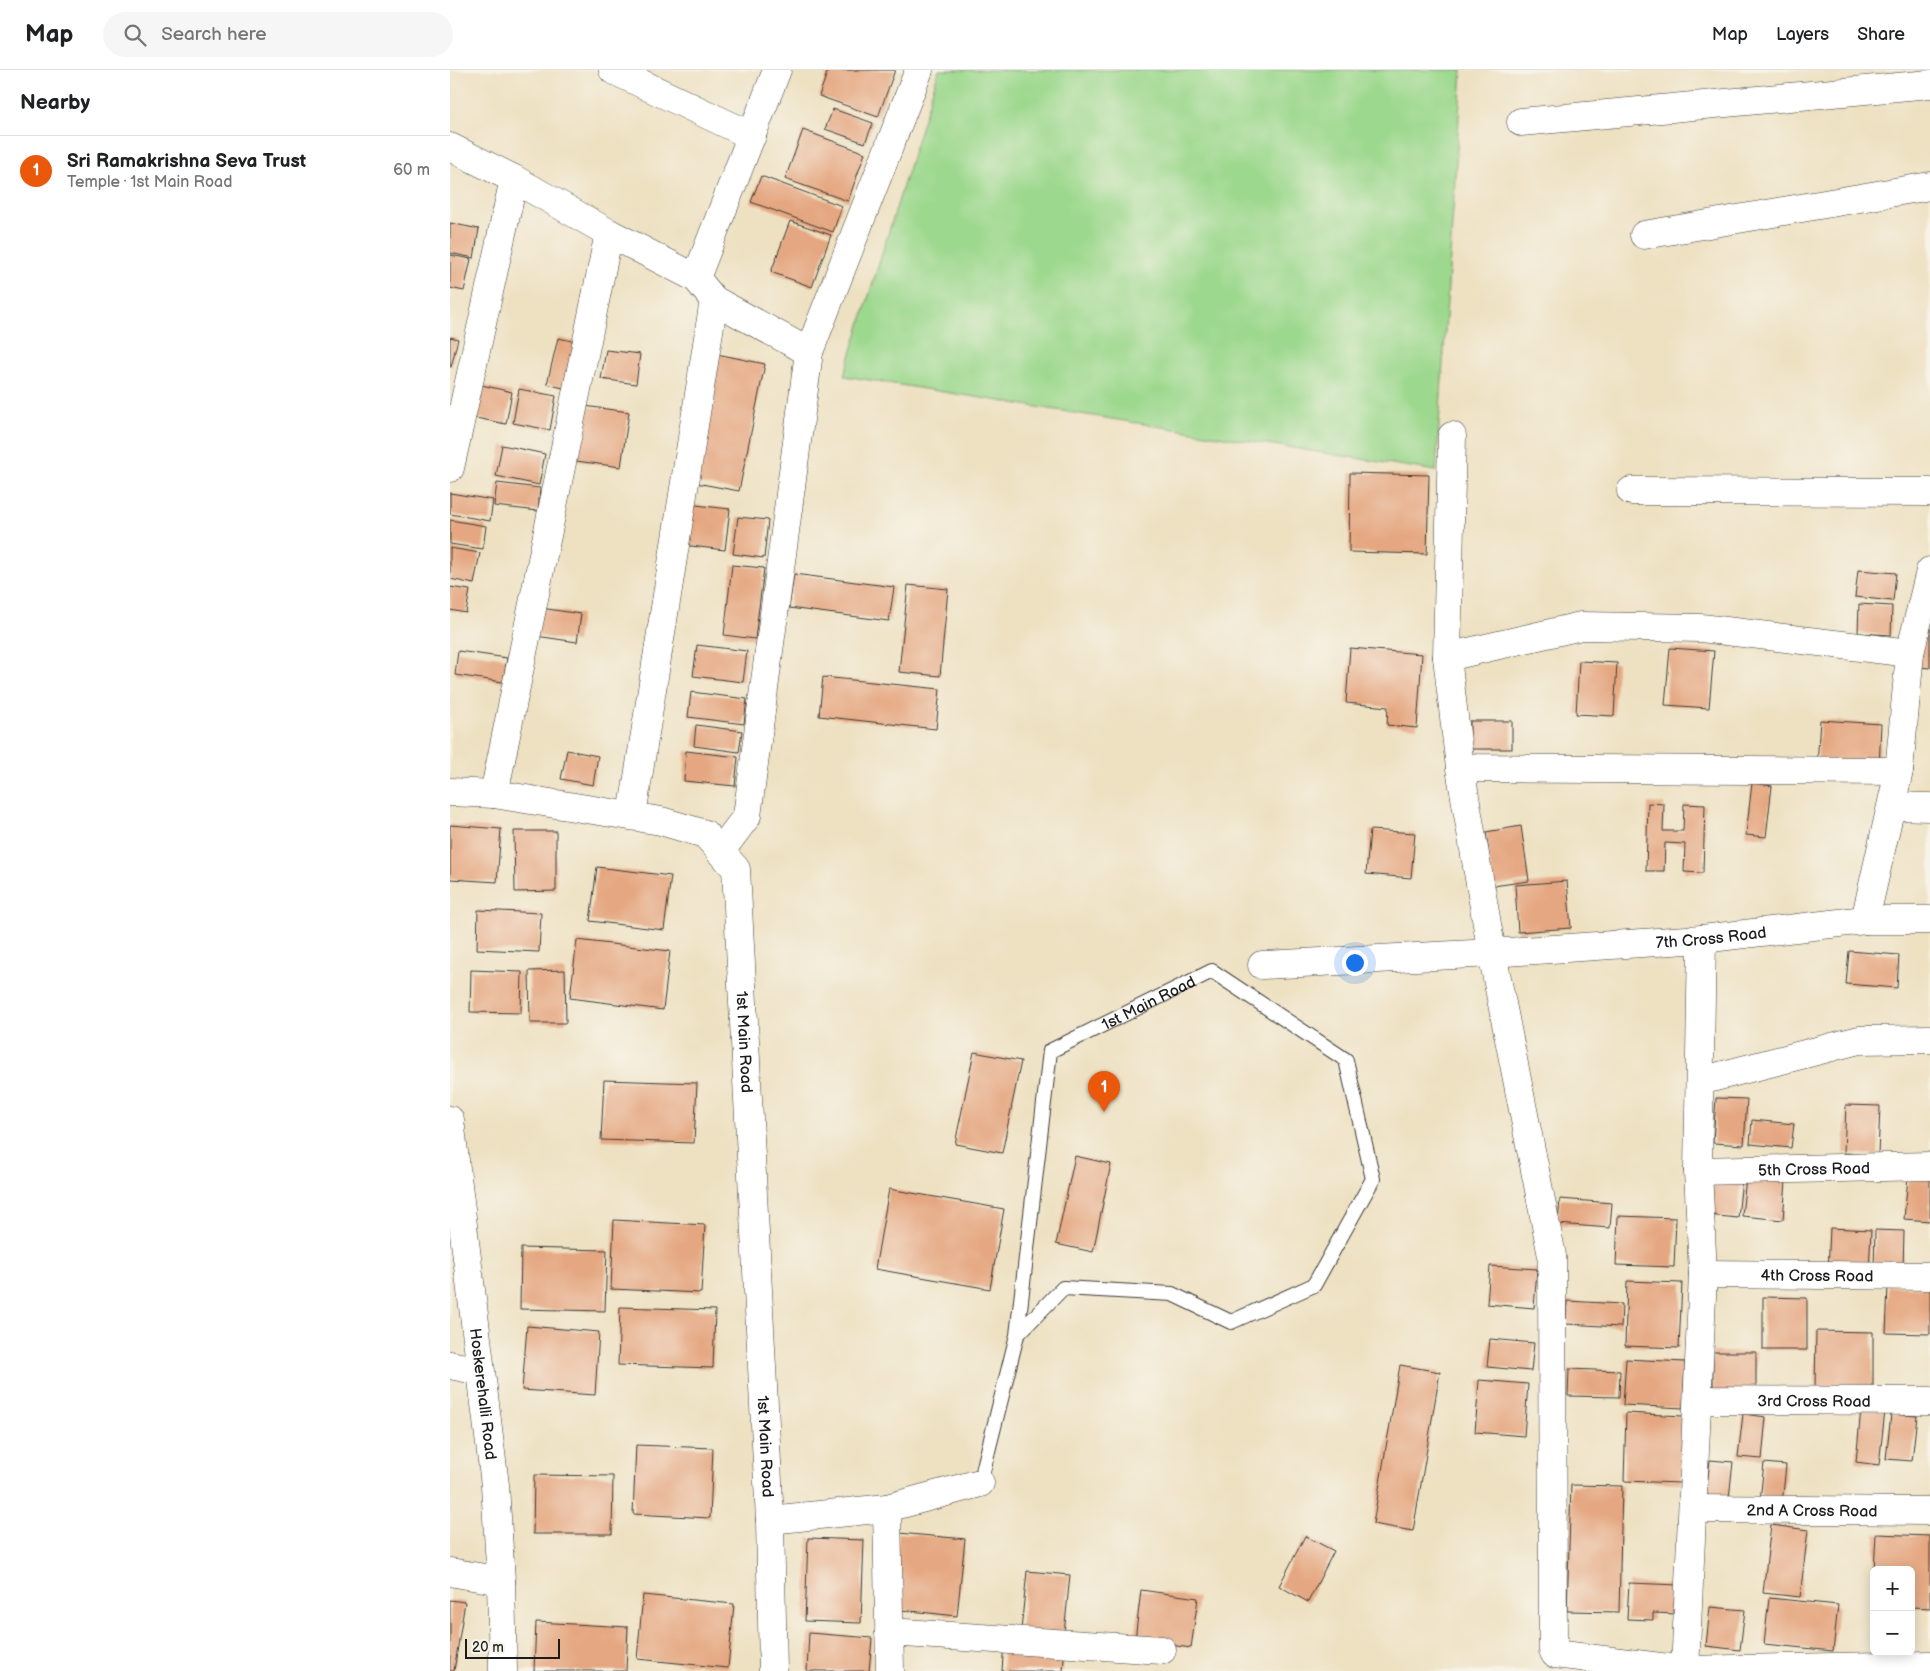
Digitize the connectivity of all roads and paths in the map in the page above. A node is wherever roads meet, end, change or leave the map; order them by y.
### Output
1 (613, 70) edge
2 (777, 70) edge
3 (919, 70) edge
4 (1930, 84) edge
5 (1521, 122) dead end
6 (752, 136) junction
7 (450, 147) edge
8 (514, 179) junction
9 (1930, 186) edge
10 (609, 233) junction
11 (1644, 234) dead end
12 (696, 278) junction
13 (714, 300) junction
14 (809, 352) junction
15 (1452, 436) dead end
16 (450, 468) edge
17 (1631, 492) dead end
18 (1930, 492) edge
19 (1930, 571) edge
20 (1910, 653) junction
21 (1447, 657) junction
22 (1918, 688) edge
23 (1460, 768) junction
24 (1900, 771) junction
25 (450, 792) edge
26 (494, 794) junction
27 (1892, 806) junction
28 (1930, 807) edge
29 (632, 815) junction
30 (720, 852) junction
31 (1865, 920) junction
32 (1930, 920) edge
33 (1702, 939) junction
34 (1492, 953) junction
35 (1262, 965) dead end
36 (1930, 1039) edge
37 (1700, 1081) junction
38 (450, 1120) edge
39 (1930, 1166) edge
40 (1698, 1171) junction
41 (1703, 1274) junction
42 (1930, 1276) edge
43 (1017, 1335) junction
44 (450, 1365) edge
45 (480, 1370) junction
46 (1698, 1400) junction
47 (1930, 1401) edge
48 (980, 1483) joint
49 (887, 1508) junction
50 (1693, 1509) junction
51 (1930, 1511) edge
52 (770, 1520) junction
53 (450, 1572) edge
54 (500, 1581) junction
55 (889, 1632) junction
56 (1162, 1650) dead end
57 (1930, 1665) edge
58 (503, 1671) edge
59 (773, 1671) edge
60 (890, 1671) edge
61 (1685, 1671) edge

1 - 6 street
2 - 6 street
3 - 14 street
4 - 5 street
6 - 12 street
7 - 8 street
8 - 10 street
8 - 16 street
9 - 11 street
10 - 12 street
10 - 26 street
12 - 13 street
13 - 14 street
13 - 29 street
14 - 30 street
15 - 21 street
17 - 18 street
19 - 20 street
20 - 21 street
20 - 22 street
21 - 23 street
22 - 24 street
23 - 24 street
23 - 34 street
24 - 27 street
25 - 26 street, 1st Main Road
26 - 29 street, 1st Main Road
27 - 28 street
27 - 31 street
29 - 30 street, 1st Main Road
30 - 52 street, 1st Main Road
31 - 32 street, 7th Cross Road
31 - 33 street, 7th Cross Road
33 - 34 street, 7th Cross Road
33 - 37 street
34 - 35 street
34 - 61 street
36 - 37 street
37 - 40 street
38 - 45 street, Hoskerehalli Road
39 - 40 street, 5th Cross Road
40 - 41 street
41 - 42 street, 4th Cross Road
41 - 46 street
43 - 43 lane, 1st Main Road
43 - 48 lane, 1st Main Road
44 - 45 street
45 - 54 street, Hoskerehalli Road
46 - 47 street, 3rd Cross Road
46 - 50 street
48 - 49 street, 1st Main Road
49 - 52 street, 1st Main Road
49 - 55 street
50 - 51 street, 2nd A Cross Road
50 - 61 street
52 - 59 street, 1st Main Road
53 - 54 street
54 - 58 street, Hoskerehalli Road
55 - 56 street
55 - 60 street
57 - 61 street

